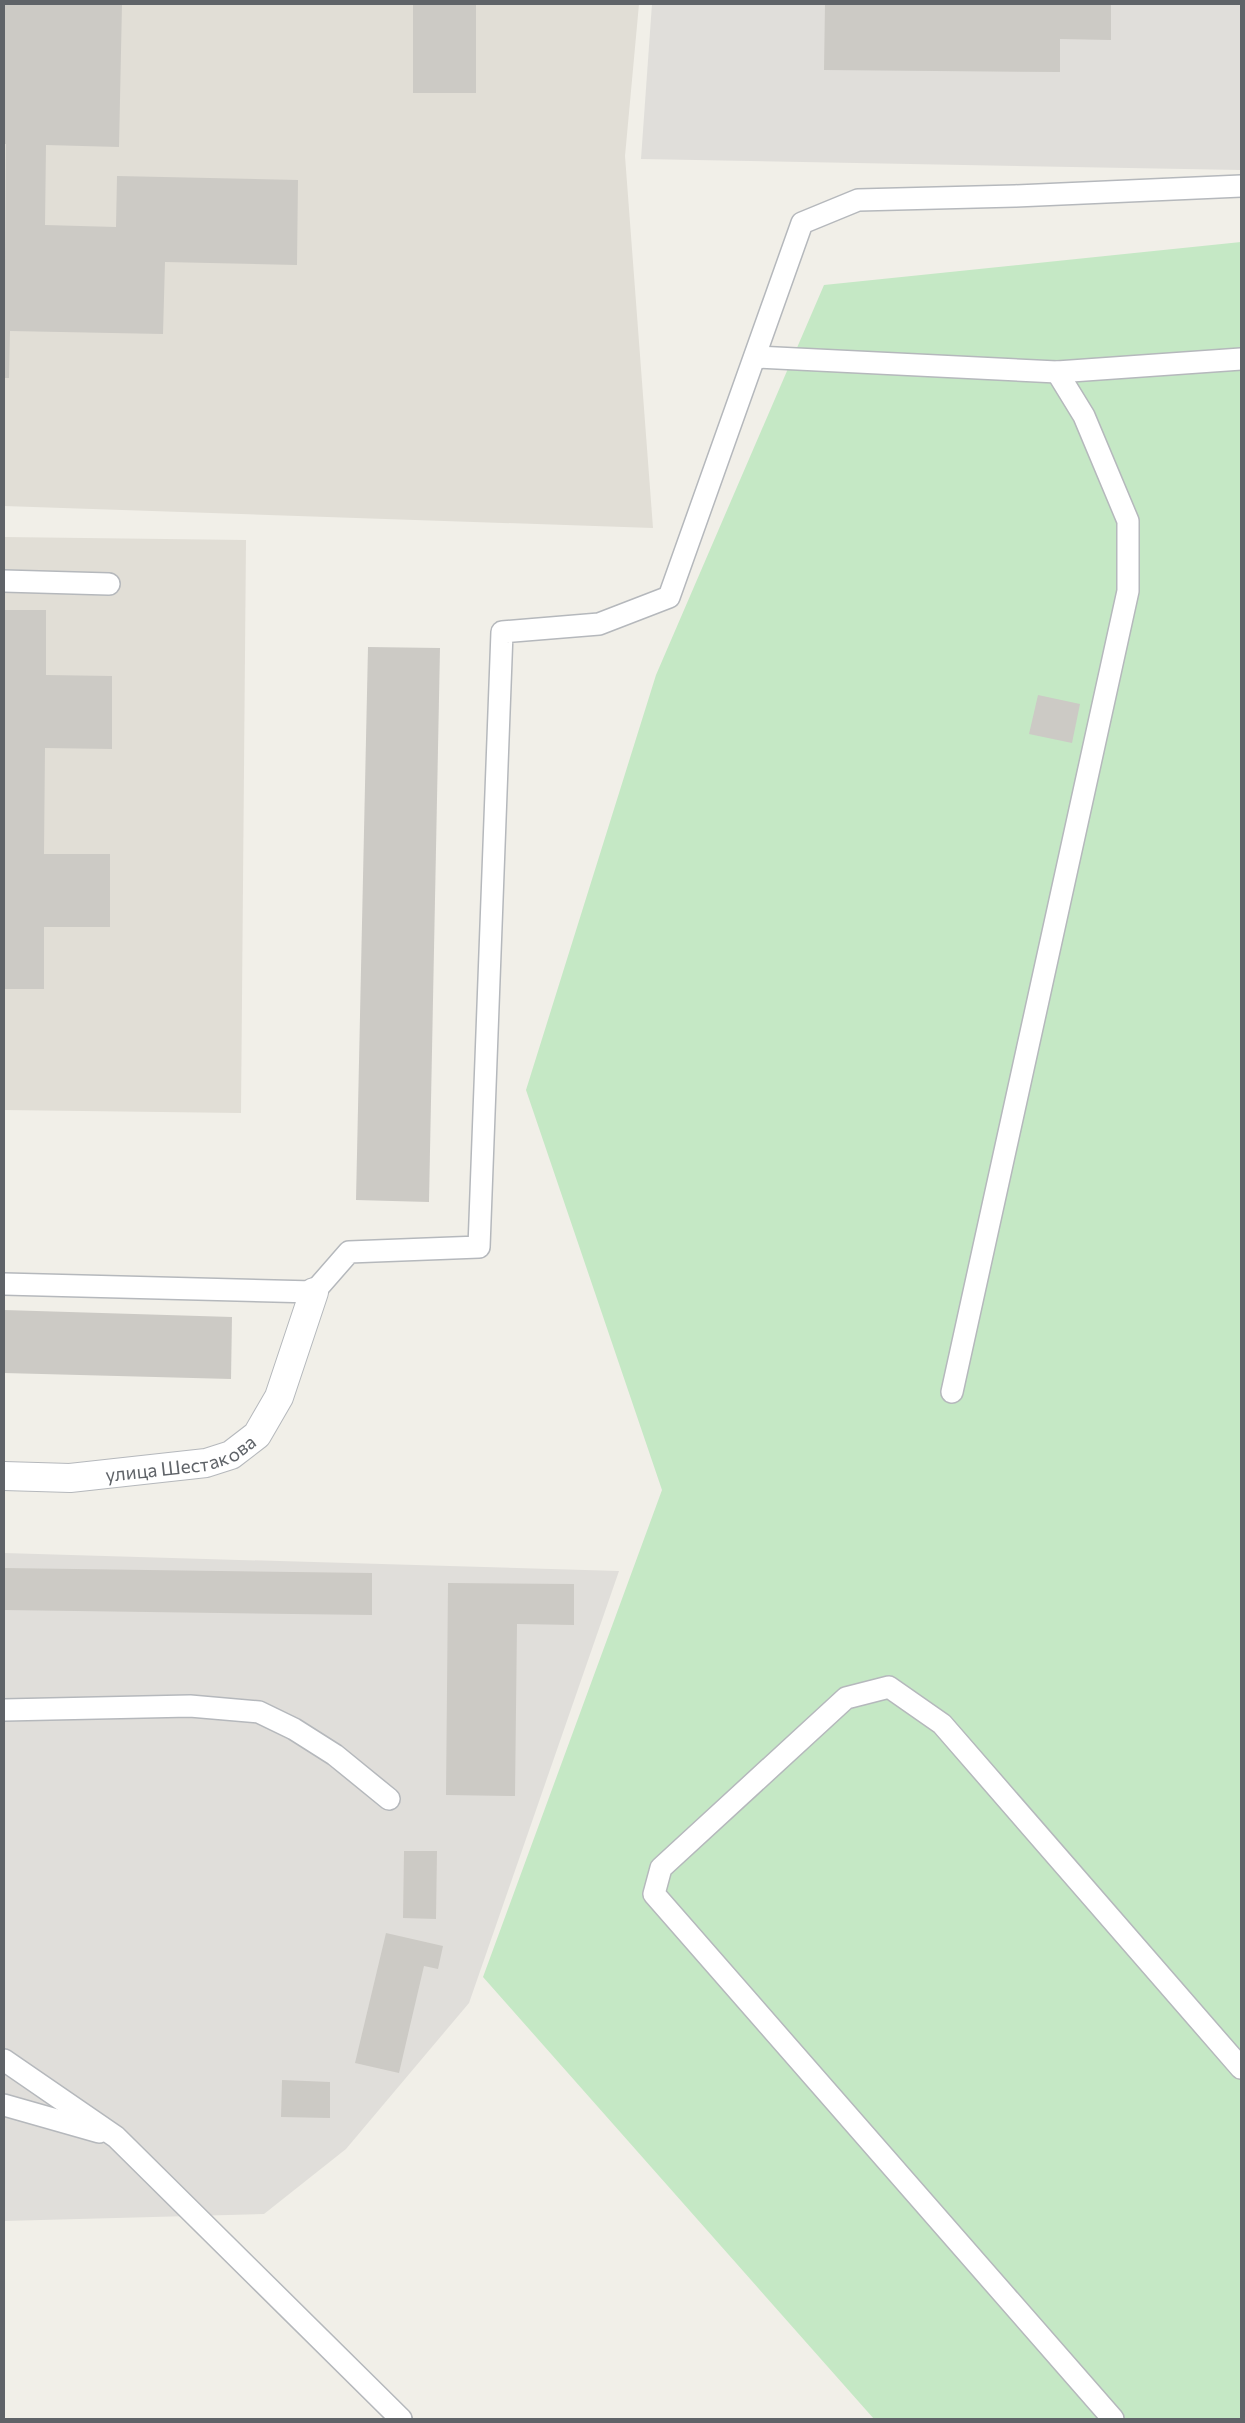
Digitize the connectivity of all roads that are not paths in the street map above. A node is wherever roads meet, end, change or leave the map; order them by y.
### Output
1 (1241, 186) edge
2 (755, 357) junction
3 (1241, 360) edge
4 (1057, 372) junction
5 (4, 580) edge
6 (109, 584) dead end
7 (4, 1284) edge
8 (314, 1292) junction
9 (952, 1392) dead end
10 (4, 1476) edge
11 (4, 1710) edge
12 (389, 1799) dead end
13 (4, 2060) edge
14 (1241, 2068) edge
15 (4, 2105) edge
16 (116, 2137) junction
17 (401, 2419) edge
18 (1113, 2419) edge

1 - 2 lane
2 - 4 lane
2 - 8 lane
3 - 4 lane
4 - 9 lane
5 - 6 lane
7 - 8 lane
8 - 10 street, улица Шестакова
11 - 12 lane
13 - 16 lane
14 - 18 lane
15 - 16 lane
16 - 17 lane

